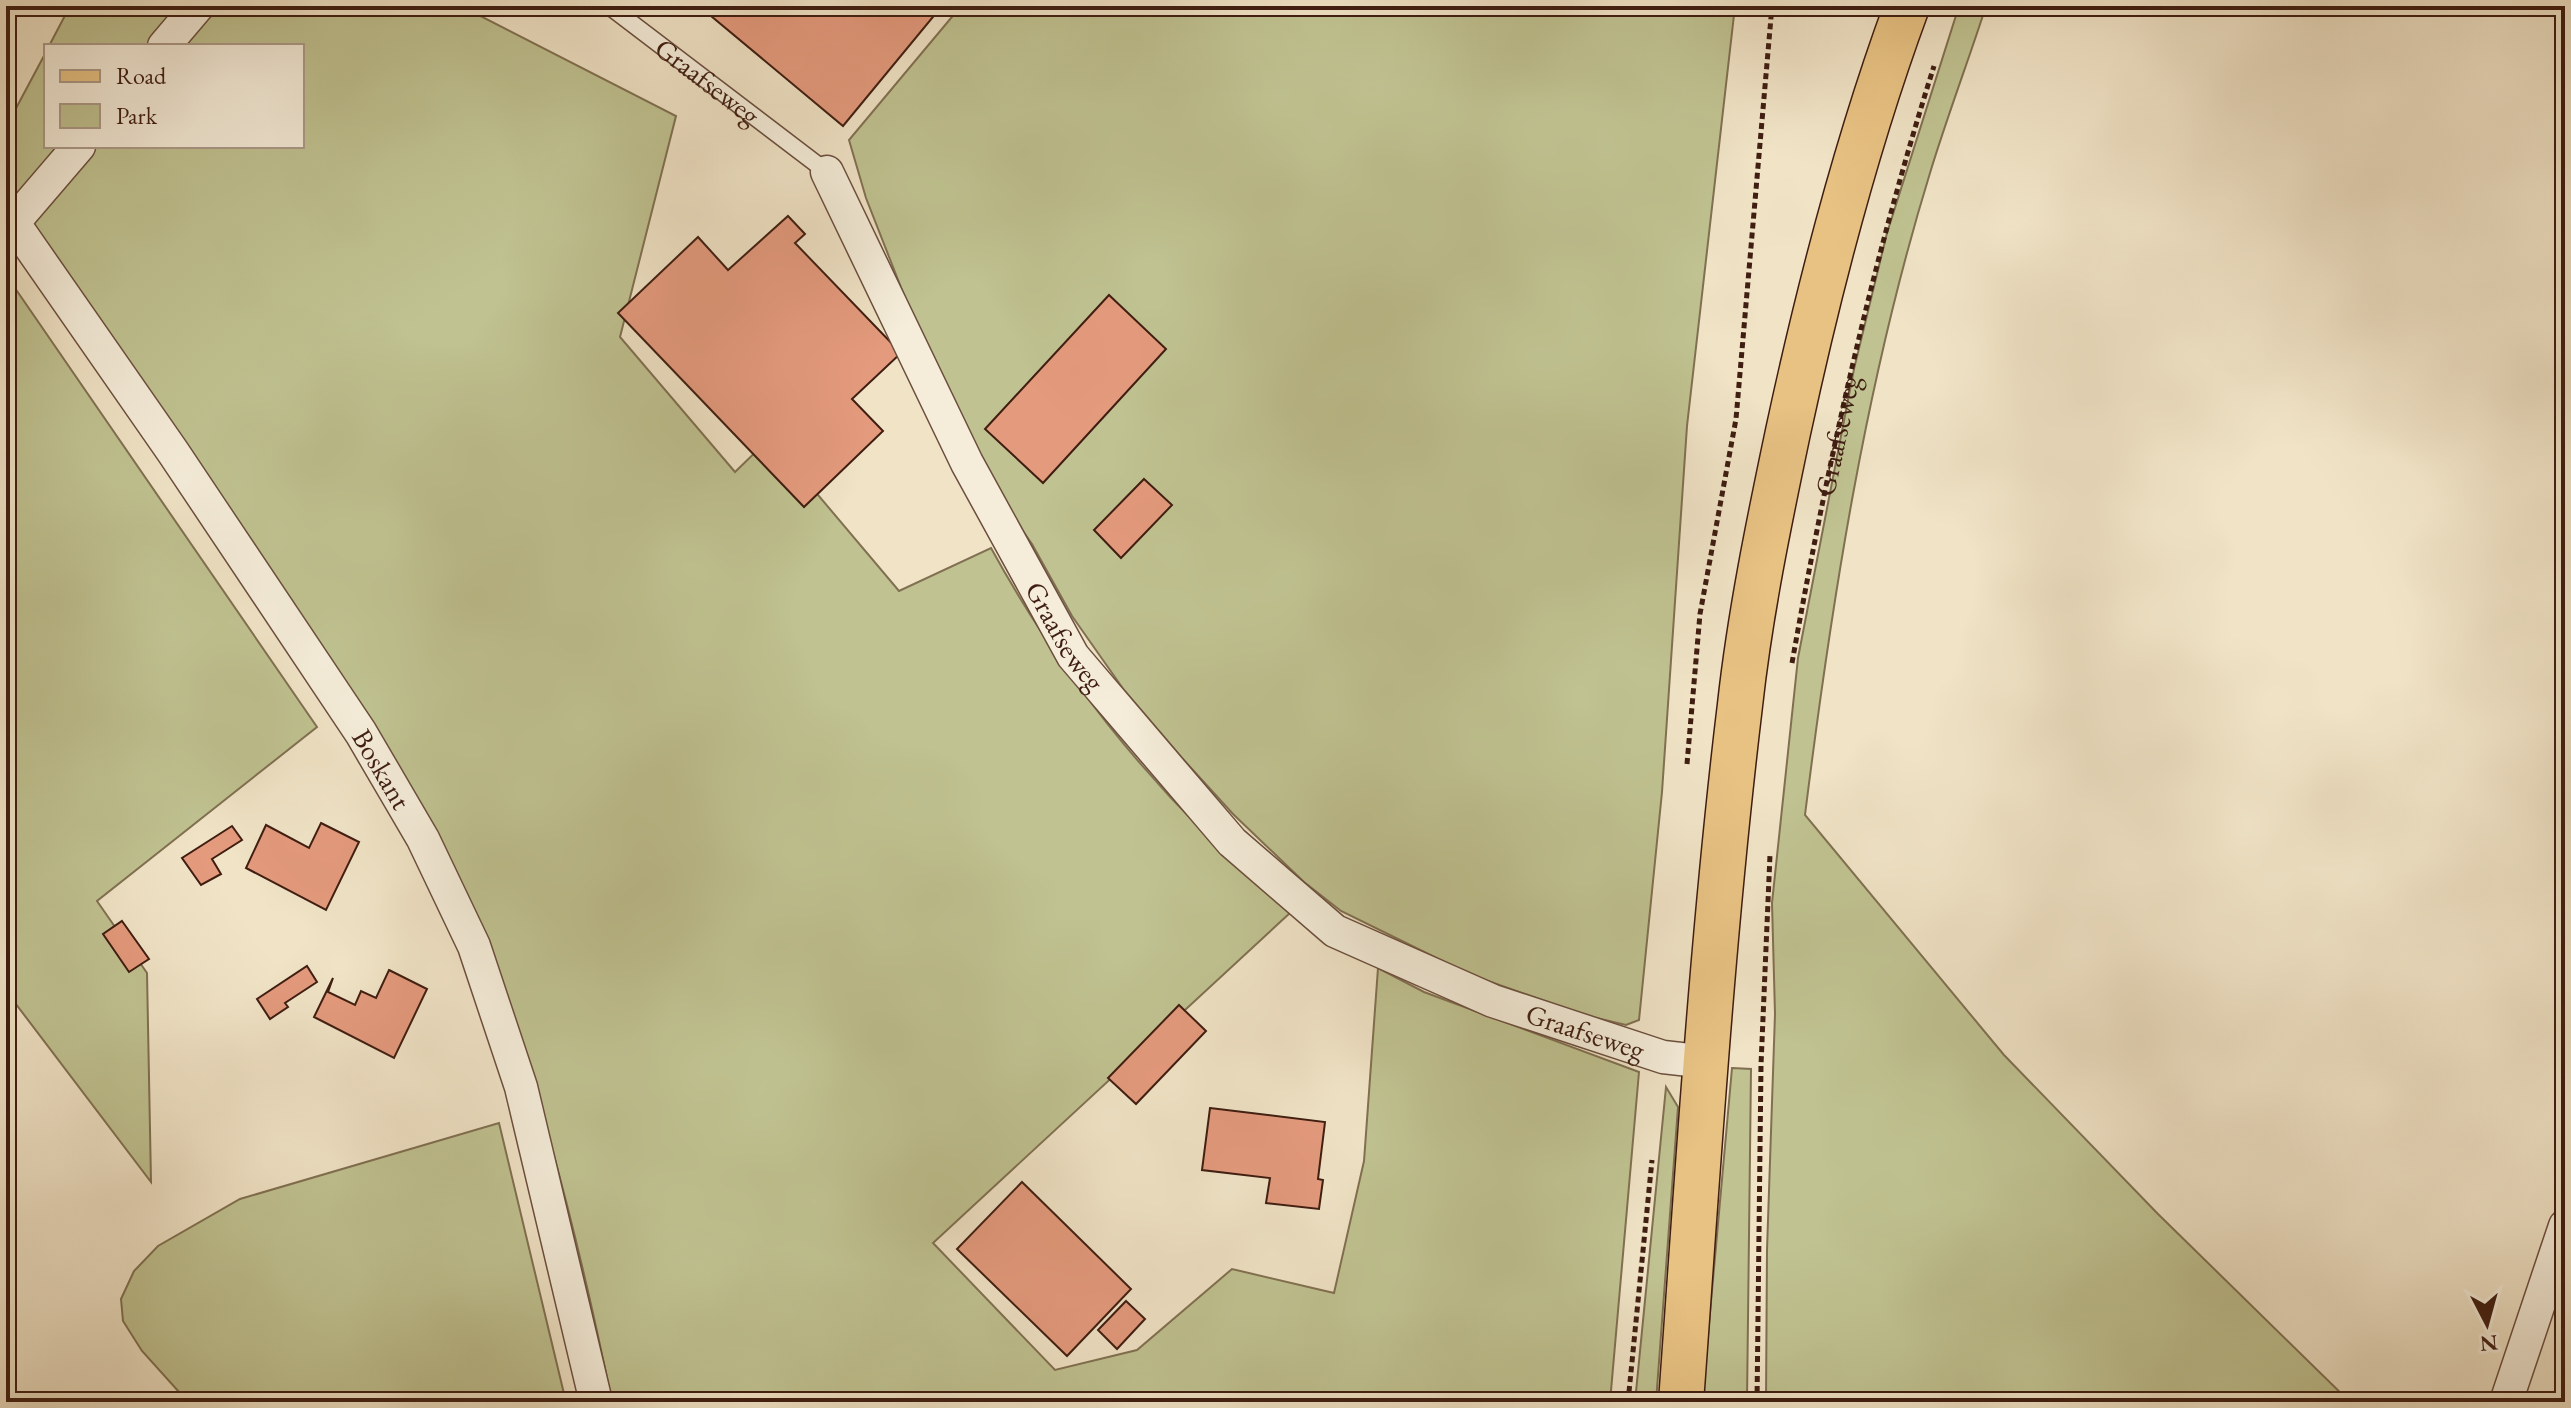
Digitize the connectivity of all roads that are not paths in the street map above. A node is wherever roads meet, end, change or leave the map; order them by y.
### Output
1 (198, 6) edge
2 (609, 6) edge
3 (1907, 6) edge
4 (166, 44) edge
5 (77, 148) edge
6 (827, 172) joint
7 (10, 218) edge
8 (1707, 1062) junction
9 (2565, 1226) edge
10 (596, 1402) edge
11 (1681, 1402) edge
12 (2506, 1402) edge

1 - 4 street
2 - 6 lane, Graafseweg
3 - 8 main road, Graafseweg
5 - 7 street
6 - 8 street, Graafseweg
7 - 10 street, Boskant
8 - 11 main road, Graafseweg
9 - 12 street

